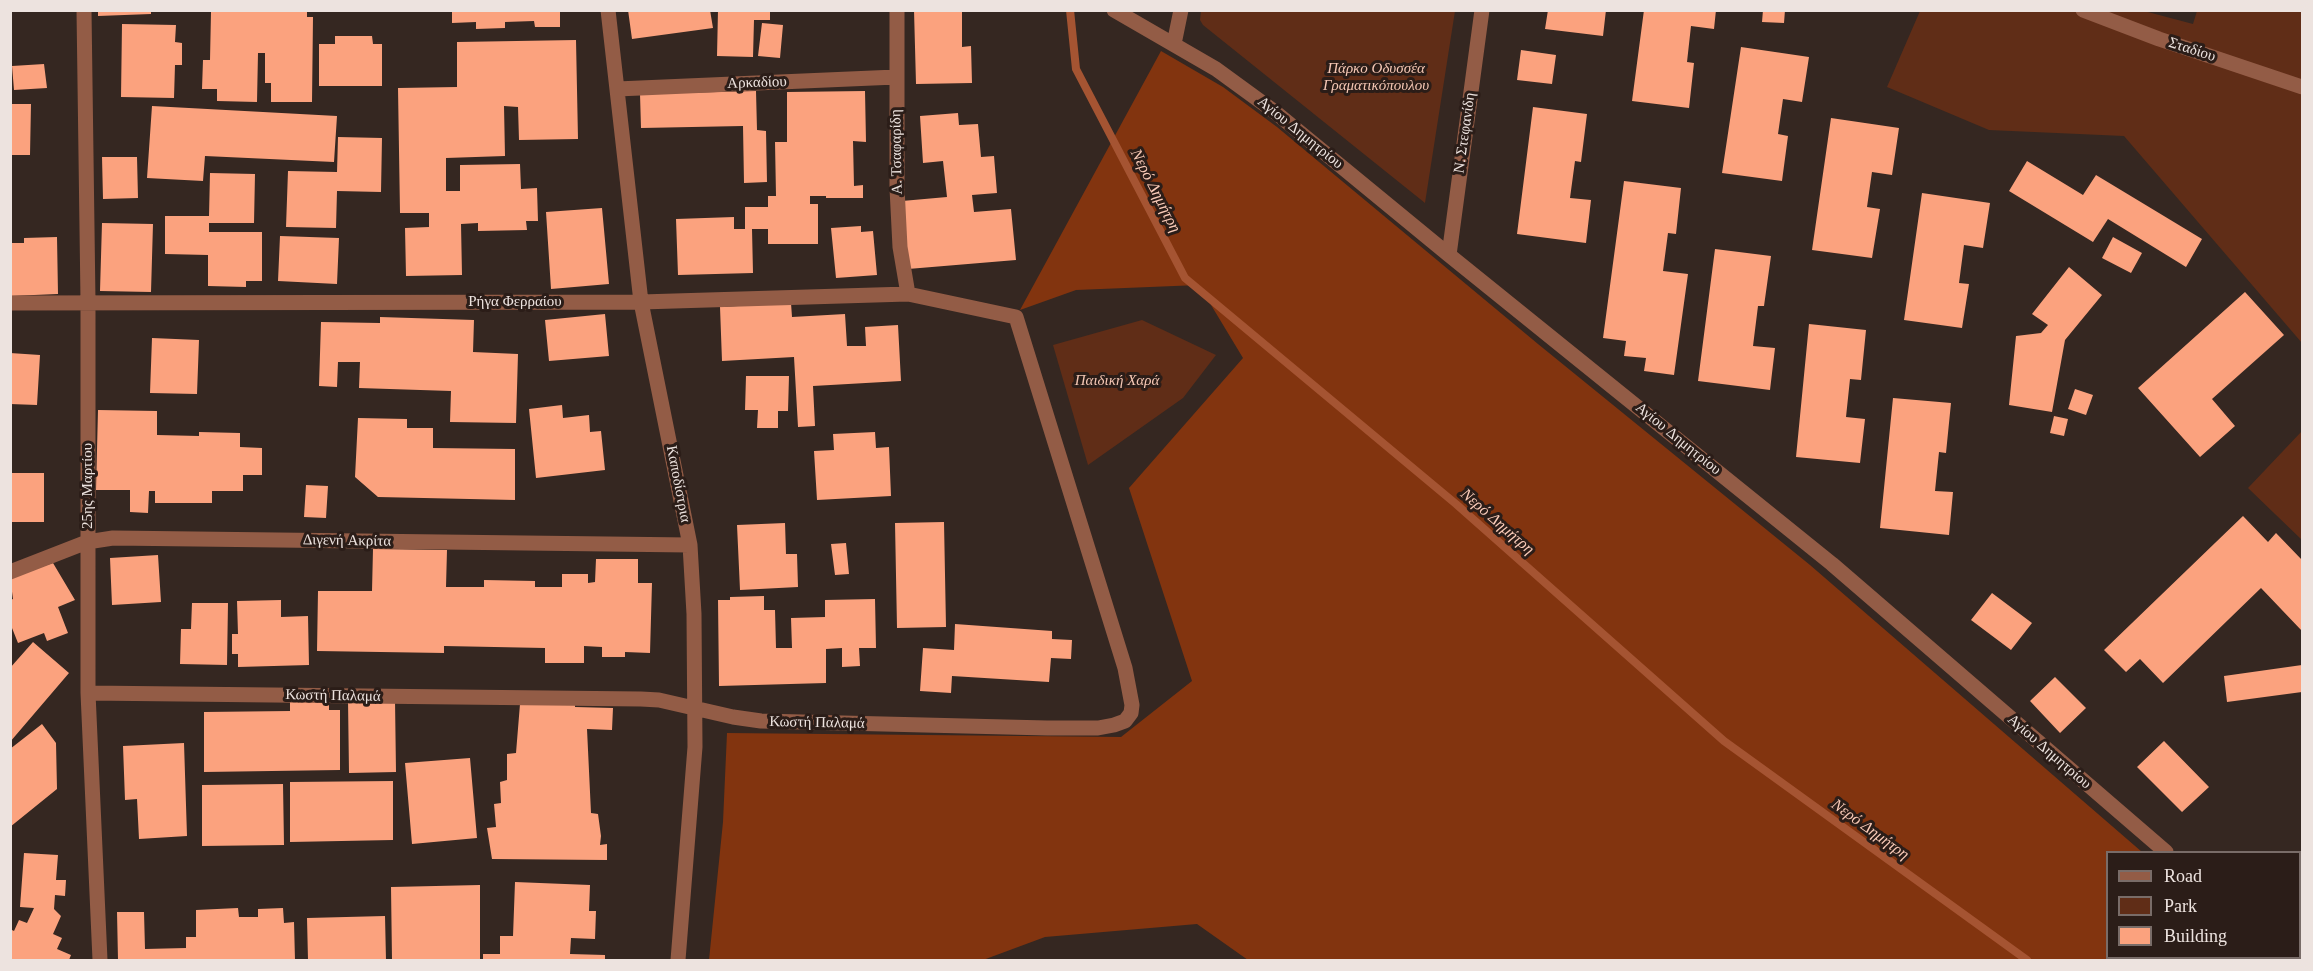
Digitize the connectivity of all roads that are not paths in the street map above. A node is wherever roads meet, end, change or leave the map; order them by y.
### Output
1 (84, 10) edge
2 (608, 10) edge
3 (897, 10) edge
4 (1114, 10) edge
5 (1182, 10) edge
6 (1482, 10) edge
7 (2083, 10) edge
8 (1174, 44) junction
9 (896, 77) junction
10 (2302, 87) edge
11 (617, 88) junction
12 (1449, 255) junction
13 (908, 294) junction
14 (88, 301) junction
15 (641, 302) junction
16 (10, 303) edge
17 (1016, 317) joint
18 (87, 542) junction
19 (690, 545) junction
20 (10, 572) edge
21 (88, 693) junction
22 (695, 708) junction
23 (2165, 851) edge
24 (100, 960) edge
25 (678, 960) edge

1 - 14 street, 25ης Μαρτίου
2 - 11 street, Καποδίστρια
3 - 9 street, Α. Τσαφαρίδη
4 - 8 street, Αγίου Δημητρίου
5 - 8 street
6 - 12 street, Ν. Στεφανίδη
7 - 10 street, Σταδίου
8 - 12 street, Αγίου Δημητρίου
9 - 11 street, Αρκαδίου
9 - 13 street, Α. Τσαφαρίδη
11 - 15 street, Καποδίστρια
12 - 23 street, Αγίου Δημητρίου
13 - 15 street, Ρήγα Φερραίου
13 - 17 street, Ρήγα Φερραίου
14 - 15 street, Ρήγα Φερραίου
14 - 16 street, Ρήγα Φερραίου
14 - 18 street, 25ης Μαρτίου
15 - 19 street, Καποδίστρια
17 - 22 street, Κωστή Παλαμά
18 - 19 street, Διγενή Ακρίτα
18 - 20 street, Διγενή Ακρίτα
18 - 21 street, 25ης Μαρτίου
19 - 22 street, Καποδίστρια
21 - 22 street, Κωστή Παλαμά
21 - 24 street, 25ης Μαρτίου
22 - 25 street, Καποδίστρια

